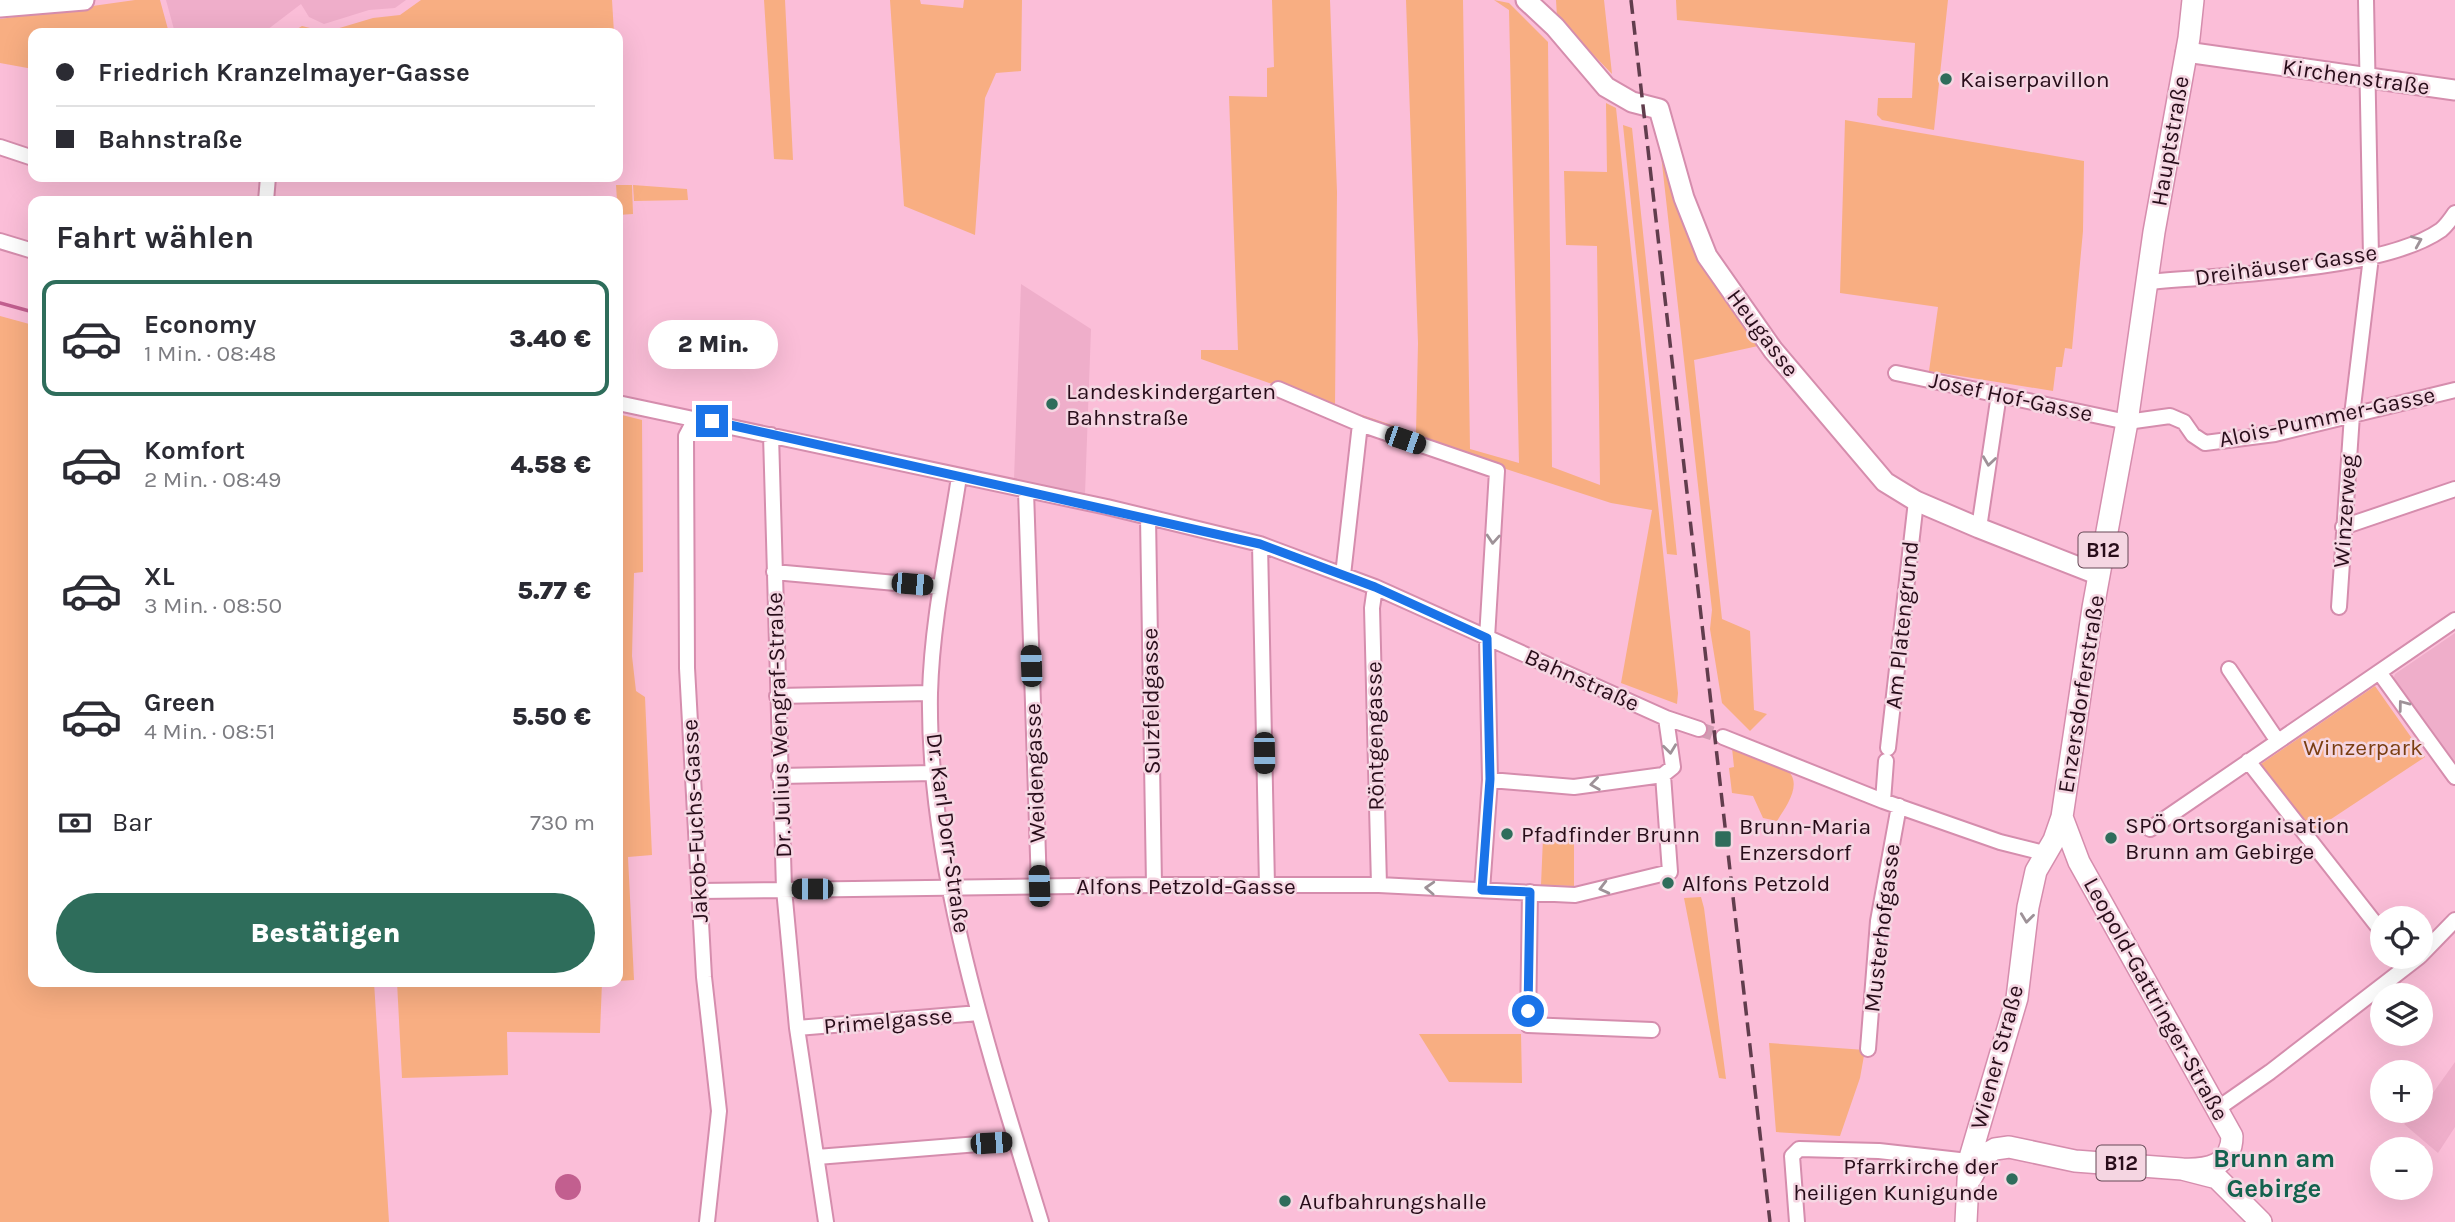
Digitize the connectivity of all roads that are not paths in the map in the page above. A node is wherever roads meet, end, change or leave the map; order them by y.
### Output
1 (85, 0) edge
2 (1526, 0) edge
3 (2193, 0) edge
4 (2366, 0) edge
5 (0, 7) edge
6 (2186, 52) junction
7 (2367, 79) junction
8 (2455, 90) edge
9 (0, 147) edge
10 (28, 156) edge
11 (2455, 213) edge
12 (0, 241) edge
13 (28, 249) edge
14 (2371, 257) junction
15 (2147, 282) junction
16 (1896, 373) dead end
17 (1278, 389) dead end
18 (2455, 390) edge
19 (1999, 394) junction
20 (623, 404) edge
21 (2352, 415) junction
22 (694, 421) junction
23 (2127, 422) junction
24 (1360, 424) junction
25 (771, 435) junction
26 (959, 477) junction
27 (2455, 489) edge
28 (1026, 491) junction
29 (1916, 501) junction
30 (1148, 517) junction
31 (2343, 527) junction
32 (1979, 528) junction
33 (1260, 544) junction
34 (774, 572) junction
35 (1343, 575) junction
36 (2099, 575) junction
37 (940, 587) junction
38 (1375, 587) junction
39 (2339, 607) dead end
40 (2455, 620) edge
41 (1487, 638) junction
42 (2229, 669) dead end
43 (2378, 672) junction
44 (930, 693) junction
45 (777, 696) junction
46 (1666, 718) junction
47 (1699, 729) tunnel mouth
48 (1723, 737) tunnel mouth
49 (2277, 740) junction
50 (2248, 761) junction
51 (934, 773) junction
52 (1663, 775) junction
53 (779, 776) junction
54 (2455, 778) edge
55 (1490, 779) junction
56 (1883, 801) junction
57 (1899, 806) junction
58 (2062, 817) junction
59 (2150, 830) dead end
60 (2044, 853) junction
61 (2079, 862) junction
62 (1154, 885) junction
63 (1039, 886) junction
64 (1268, 886) junction
65 (1379, 886) junction
66 (950, 888) junction
67 (784, 889) junction
68 (1482, 890) junction
69 (699, 891) junction
70 (1530, 892) junction
71 (2370, 917) edge
72 (2455, 920) edge
73 (2433, 940) edge
74 (2400, 969) edge
75 (979, 1013) junction
76 (797, 1028) junction
77 (1652, 1030) dead end
78 (1868, 1049) dead end
79 (1983, 1109) junction
80 (2217, 1109) junction
81 (1016, 1141) junction
82 (2009, 1147) junction
83 (817, 1157) junction
84 (2223, 1161) junction
85 (1974, 1162) junction
86 (2182, 1169) junction
87 (707, 1222) edge
88 (826, 1222) edge
89 (1041, 1222) edge
90 (1797, 1222) edge
91 (1966, 1222) edge
92 (2261, 1222) edge
93 (2272, 1222) edge

1 - 5 street
2 - 29 street, Heugasse
3 - 6 main road, Hauptstraße / B12
4 - 7 street, Winzerweg
6 - 7 street, Kirchenstraße
6 - 15 main road, Hauptstraße / B12
7 - 8 street, Kirchenstraße
7 - 14 street, Winzerweg
9 - 10 street
14 -> 11 street, Dreihäuser Gasse
12 - 13 street
14 - 15 street, Dreihäuser Gasse
14 - 21 street, Winzerweg
15 - 23 main road, Enzersdorferstraße / B12
16 - 19 street, Josef Hof-Gasse
17 - 24 street
18 - 21 street, Alois-Pummer-Gasse
19 - 23 street, Josef Hof-Gasse
19 -> 32 street
20 - 22 street, Bahnstraße
21 - 23 street, Alois-Pummer-Gasse
21 - 31 street, Winzerweg
22 - 25 street, Bahnstraße
22 - 69 street, Jakob-Fuchs-Gasse
23 - 36 main road, Enzersdorferstraße / B12
24 - 35 street
24 -> 41 street
25 - 26 street, Bahnstraße
25 - 34 street, Dr. Julius Wengraf-Straße
26 - 28 street, Bahnstraße
26 - 37 street, Dr. Karl Dorr-Straße
27 - 31 street
28 - 30 street, Bahnstraße
28 - 63 street, Weidengasse
29 - 32 street, Heugasse
29 - 56 street, Am Platengrund
30 - 33 street, Bahnstraße
30 - 62 street, Sulzfeldgasse
31 - 39 street, Winzerweg
32 - 36 street, Heugasse
33 - 35 street, Bahnstraße
33 - 64 street
34 - 37 street
34 - 45 street, Dr. Julius Wengraf-Straße
35 - 38 street, Bahnstraße
36 - 58 main road, Enzersdorferstraße / B12
37 - 44 street, Dr. Karl Dorr-Straße
38 - 41 street, Bahnstraße
38 - 65 street, Röntgengasse
40 - 43 street
41 - 46 street, Bahnstraße
41 - 55 street
42 - 49 street
43 - 49 street
54 -> 43 street
44 - 45 street
44 - 51 street, Dr. Karl Dorr-Straße
45 - 53 street, Dr. Julius Wengraf-Straße
46 - 47 street, Bahnstraße
46 -> 52 street
48 - 56 street
49 - 50 street
50 - 59 street
50 - 71 street
51 - 53 street
51 - 66 street, Dr. Karl Dorr-Straße
52 -> 55 street
52 -> 70 street, Alfons Petzold-Gasse
53 - 67 street, Dr. Julius Wengraf-Straße
55 - 68 street
56 - 57 street
57 - 60 street
57 - 78 street, Musterhofgasse
58 - 60 main road, Enzersdorferstraße / B12
58 - 61 main road, Leopold-Gattringer-Straße / B12
60 - 61 main road, Leopold-Gattringer-Straße
60 -> 79 main road, Wiener Straße / B12
61 - 80 main road, Leopold-Gattringer-Straße / B12
62 - 63 street, Alfons Petzold-Gasse
62 - 64 street, Alfons Petzold-Gasse
63 - 66 street, Alfons Petzold-Gasse
64 - 65 street, Alfons Petzold-Gasse
68 -> 65 street, Alfons Petzold-Gasse
66 - 67 street, Alfons Petzold-Gasse
66 - 75 street, Dr. Karl Dorr-Straße
67 - 69 street, Alfons Petzold-Gasse
67 - 76 street, Dr. Julius Wengraf-Straße
68 - 70 street, Alfons Petzold-Gasse
69 - 87 street, Jakob-Fuchs-Gasse
70 - 77 street
72 - 73 street
74 - 80 street
75 - 76 street, Primelgasse
75 - 81 street, Dr. Karl Dorr-Straße
76 - 83 street, Dr. Julius Wengraf-Straße
79 - 82 main road
79 - 85 main road, Wiener Straße / B12
80 - 84 main road, Leopold-Gattringer-Straße / B12
81 - 83 street
81 - 89 street, Dr. Karl Dorr-Straße
82 - 85 main road
82 - 86 main road, B12
83 - 88 street, Dr. Julius Wengraf-Straße
84 - 86 main road, B12
84 - 93 main road
85 - 90 street
85 - 91 main road, B12
86 - 92 main road

